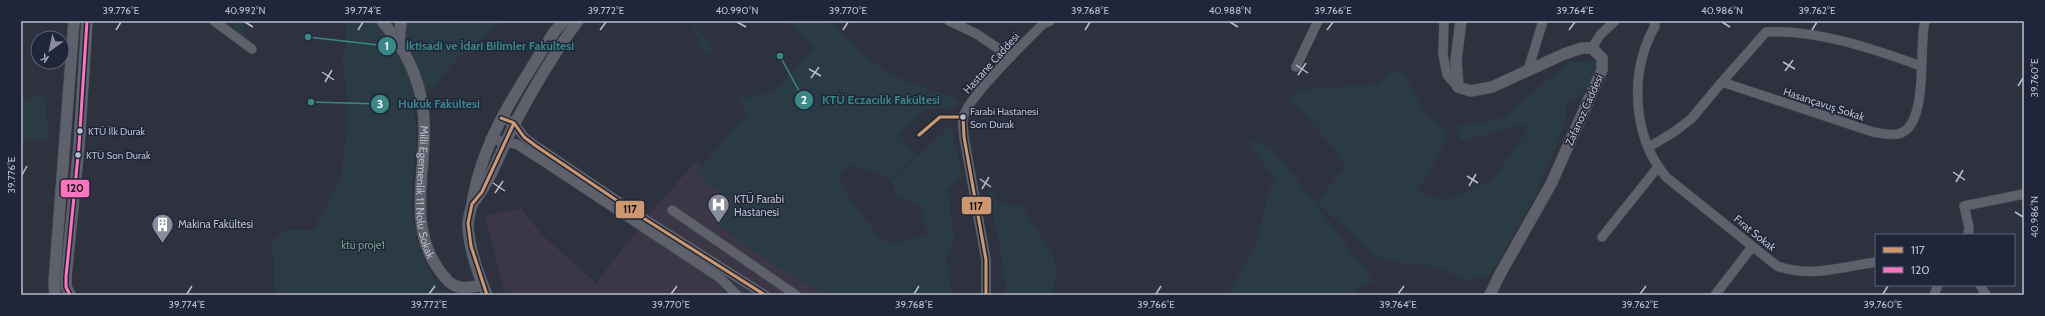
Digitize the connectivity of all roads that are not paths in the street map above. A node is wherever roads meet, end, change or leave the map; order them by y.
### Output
1 (74, 21) edge
2 (87, 21) edge
3 (214, 21) edge
4 (382, 21) edge
5 (401, 21) edge
6 (564, 21) edge
7 (578, 21) edge
8 (949, 21) edge
9 (1050, 21) edge
10 (1318, 21) edge
11 (1444, 21) edge
12 (1462, 21) edge
13 (1543, 21) edge
14 (1615, 21) edge
15 (1654, 21) edge
16 (1925, 21) edge
17 (399, 43) junction
18 (1592, 48) junction
19 (252, 49) dead end
20 (1011, 57) junction
21 (1921, 66) junction
22 (1296, 67) dead end
23 (1528, 70) junction
24 (1722, 82) junction
25 (1458, 87) junction
26 (500, 118) junction
27 (514, 123) junction
28 (490, 139) junction
29 (506, 141) junction
30 (1649, 147) junction
31 (1658, 167) junction
32 (2024, 194) edge
33 (472, 204) junction
34 (672, 210) dead end
35 (1968, 234) edge
36 (1602, 237) dead end
37 (1752, 247) junction
38 (1875, 262) edge
39 (1981, 286) edge
40 (485, 290) edge
41 (55, 295) edge
42 (66, 295) edge
43 (738, 295) edge
44 (765, 295) edge
45 (796, 295) edge
46 (986, 295) edge
47 (1490, 295) edge
48 (1715, 295) edge
49 (1986, 295) edge

1 - 41 street
2 - 42 street
3 - 19 street
4 - 17 street, Milli Egemenlik 11 Nolu Sokak
5 - 17 street
6 - 26 street
7 - 27 street
8 - 20 street
9 - 20 street, Hastane Caddesi
10 - 22 street
11 - 25 street
12 - 25 street
13 - 23 street
14 - 18 street
15 - 30 street, Fırat Sokak
16 - 21 street, Hasançavuş Sokak
17 - 40 street, Milli Egemenlik 11 Nolu Sokak
18 - 23 street
18 - 47 street, Zafanoz Caddesi
20 - 46 street, Hastane Caddesi
21 - 24 street
21 - 24 street, Hasançavuş Sokak
23 - 25 street
24 - 30 street
26 - 27 street
26 - 28 street
27 - 29 street
27 - 44 street
28 - 29 street
28 - 33 street
29 - 33 street
29 - 43 street
30 - 31 street, Fırat Sokak
31 - 36 street
31 - 37 street, Fırat Sokak
32 - 35 street
33 - 40 street
34 - 45 street
37 - 38 street, Fırat Sokak
37 - 48 street
39 - 49 street

